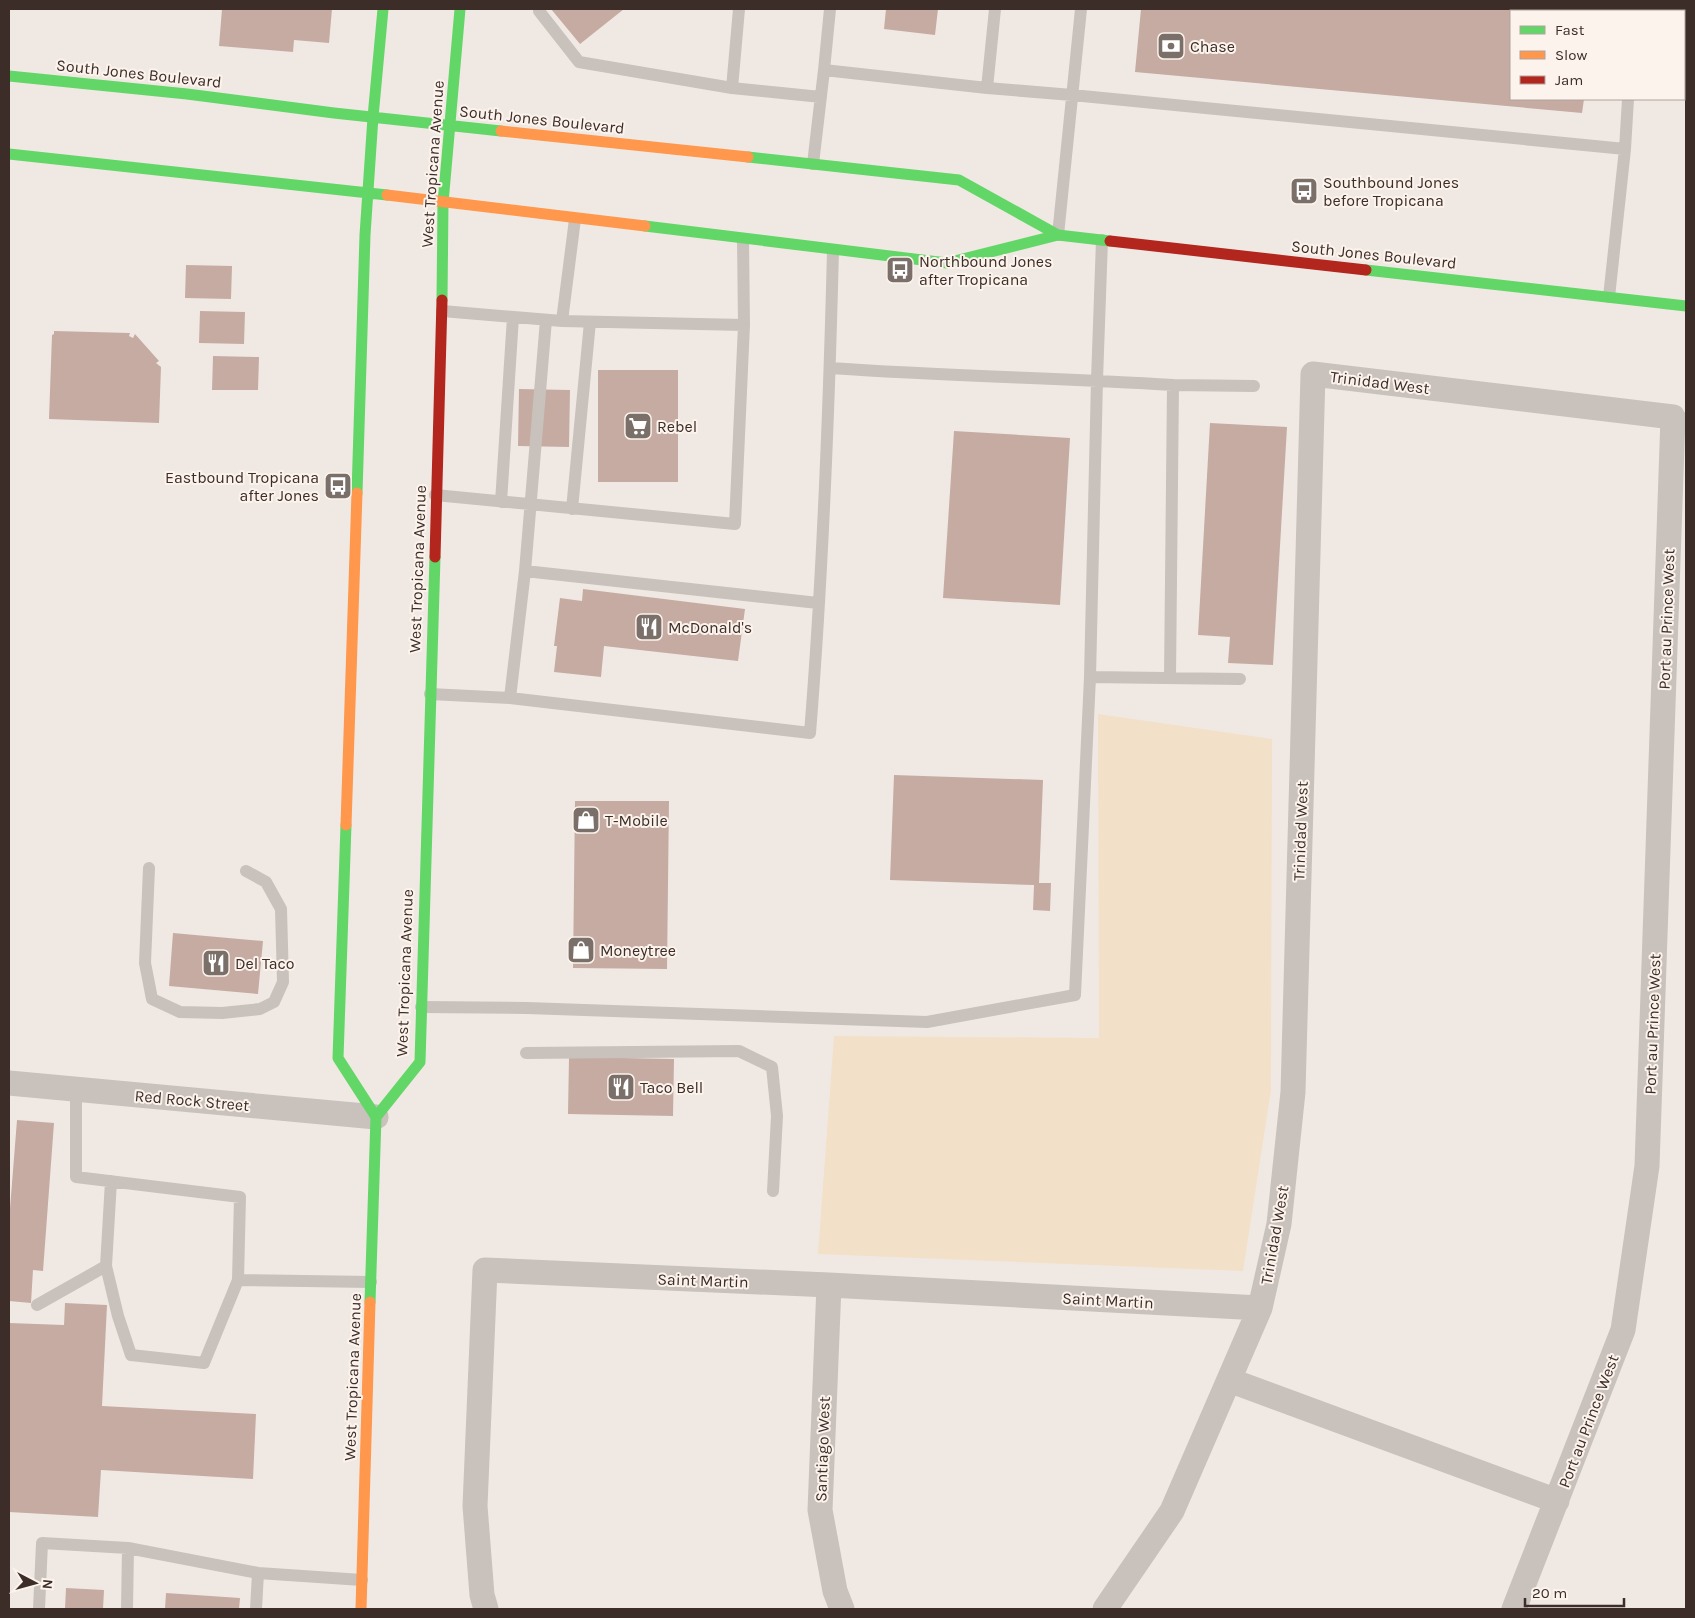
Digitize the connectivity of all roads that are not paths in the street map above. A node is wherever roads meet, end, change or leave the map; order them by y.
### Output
1 (383, 9) edge
2 (460, 9) edge
3 (539, 9) edge
4 (739, 9) edge
5 (830, 9) edge
6 (995, 9) edge
7 (1082, 9) edge
8 (824, 70) junction
9 (9, 76) edge
10 (732, 88) junction
11 (987, 88) junction
12 (1072, 95) junction
13 (822, 97) junction
14 (1628, 100) edge
15 (373, 117) junction
16 (450, 125) junction
17 (1625, 149) junction
18 (9, 154) edge
19 (813, 164) junction
20 (368, 194) junction
21 (443, 203) junction
22 (574, 219) junction
23 (1058, 235) junction
24 (743, 239) junction
25 (1102, 240) junction
26 (833, 250) junction
27 (1609, 297) junction
28 (1686, 306) edge
29 (442, 311) junction
30 (513, 317) junction
31 (546, 320) junction
32 (562, 321) junction
33 (590, 322) junction
34 (744, 325) junction
35 (830, 368) junction
36 (1097, 380) junction
37 (1173, 385) junction
38 (1254, 386) dead end
39 (1674, 417) joint
40 (435, 495) junction
41 (500, 502) junction
42 (531, 505) junction
43 (572, 509) junction
44 (525, 571) junction
45 (818, 603) junction
46 (1090, 677) junction
47 (1170, 678) junction
48 (1240, 679) dead end
49 (430, 694) junction
50 (510, 698) junction
51 (149, 868) dead end
52 (246, 872) dead end
53 (421, 1007) junction
54 (526, 1053) dead end
55 (9, 1083) edge
56 (76, 1090) junction
57 (376, 1116) junction
58 (111, 1181) junction
59 (773, 1191) dead end
60 (106, 1266) junction
61 (238, 1280) junction
62 (371, 1282) junction
63 (829, 1285) junction
64 (37, 1305) dead end
65 (1260, 1308) junction
66 (1229, 1380) junction
67 (1557, 1501) junction
68 (128, 1548) junction
69 (258, 1574) junction
70 (362, 1580) junction
71 (39, 1609) edge
72 (126, 1609) edge
73 (256, 1609) edge
74 (361, 1609) edge
75 (486, 1609) edge
76 (842, 1609) edge
77 (1105, 1609) edge
78 (1514, 1609) edge

1 - 15 main road
2 - 16 main road, West Tropicana Avenue
3 - 10 lane
4 - 10 lane
5 - 8 lane
6 - 11 lane
7 - 12 lane
8 - 11 lane
8 - 13 lane
9 - 15 main road, South Jones Boulevard
10 - 13 lane
11 - 12 lane
12 - 17 lane
12 - 23 lane
13 - 19 lane
14 - 17 lane
15 - 16 main road, South Jones Boulevard
15 - 20 main road
16 - 19 main road, South Jones Boulevard
16 - 21 main road, West Tropicana Avenue
17 - 27 lane
18 - 20 main road, South Jones Boulevard
19 - 23 main road, South Jones Boulevard
20 - 21 main road, South Jones Boulevard
20 - 57 main road
21 - 22 main road, South Jones Boulevard
21 - 29 main road, West Tropicana Avenue
22 - 24 main road, South Jones Boulevard
22 - 32 lane
23 - 25 main road, South Jones Boulevard
23 - 26 main road, South Jones Boulevard
24 - 26 main road, South Jones Boulevard
24 - 34 lane
25 - 27 main road, South Jones Boulevard
25 - 36 lane
26 - 35 lane
27 - 28 main road, South Jones Boulevard
29 - 30 lane
29 - 40 main road, West Tropicana Avenue
30 - 31 lane
30 - 41 lane
31 - 32 lane
31 - 42 lane
32 - 33 lane
33 - 34 lane
33 - 43 lane
34 - 43 lane
35 - 36 lane
35 - 45 lane
36 - 37 lane
36 - 46 lane
37 - 38 lane
37 - 47 lane
39 - 65 street, Trinidad West
39 - 67 street, Port au Prince West
40 - 41 lane
40 - 49 main road, West Tropicana Avenue
41 - 42 lane
42 - 43 lane
42 - 44 lane
44 - 45 lane
44 - 50 lane
45 - 50 lane
46 - 47 lane
46 - 53 lane
47 - 48 lane
49 - 50 lane
49 - 53 main road, West Tropicana Avenue
51 - 52 lane
53 - 57 main road, West Tropicana Avenue
54 - 59 lane
55 - 56 street, Red Rock Street
56 - 57 street, Red Rock Street
56 - 58 lane
57 - 62 main road, West Tropicana Avenue
58 - 60 lane
58 - 61 lane
60 - 61 lane
60 - 64 lane
61 - 62 lane
62 - 70 main road, West Tropicana Avenue
63 - 65 street, Saint Martin
63 - 75 street, Saint Martin
63 - 76 street, Santiago West
65 - 66 street, Trinidad West
66 - 67 street
66 - 77 street, Trinidad West
67 - 78 street, Port au Prince West
68 - 69 lane
68 - 71 lane
68 - 72 lane
69 - 70 lane
69 - 73 lane
70 - 74 main road, West Tropicana Avenue

